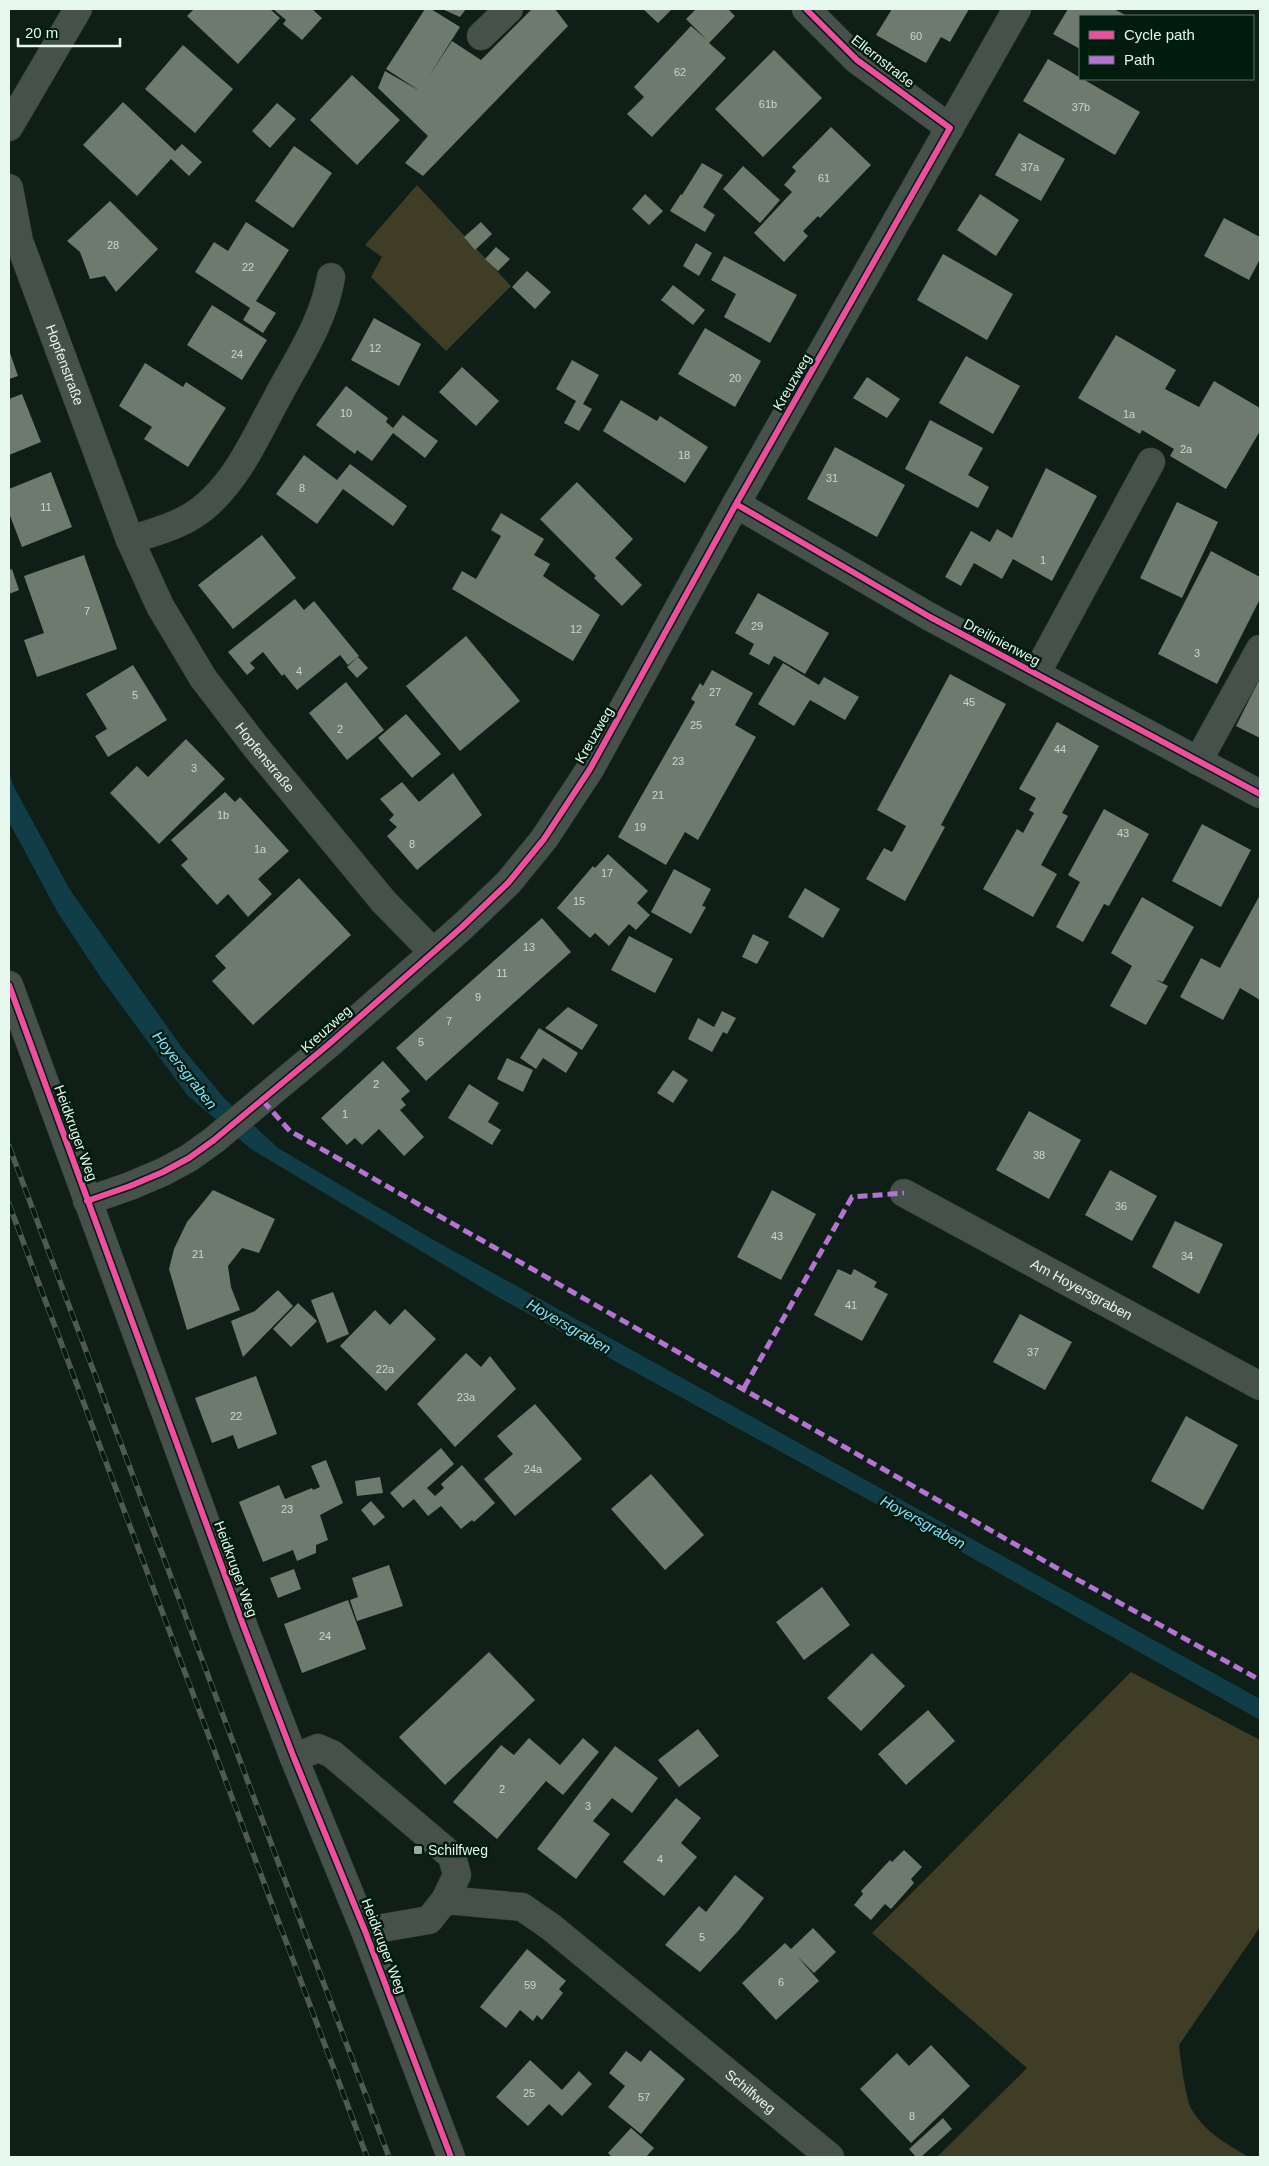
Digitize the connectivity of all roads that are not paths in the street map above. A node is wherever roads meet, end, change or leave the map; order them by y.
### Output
1 (78, 9) edge
2 (509, 9) edge
3 (806, 9) edge
4 (1017, 9) edge
5 (481, 36) dead end
6 (9, 126) edge
7 (950, 128) junction
8 (9, 188) edge
9 (331, 277) dead end
10 (1151, 462) dead end
11 (736, 504) junction
12 (130, 540) junction
13 (1260, 649) edge
14 (1036, 674) junction
15 (1198, 761) junction
16 (1260, 794) edge
17 (433, 952) junction
18 (9, 985) edge
19 (904, 1192) dead end
20 (87, 1201) junction
21 (1260, 1386) edge
22 (294, 1758) junction
23 (445, 1900) junction
24 (365, 1931) junction
25 (451, 2157) edge
26 (830, 2157) edge

1 - 6 street
2 - 5 street
3 - 7 street, Ellernstraße
4 - 7 street, Kreuzweg
7 - 11 street, Kreuzweg
8 - 12 street, Hopfenstraße
9 - 12 street
10 - 14 street
11 - 14 street, Dreilinienweg
11 - 17 street, Kreuzweg
12 - 17 street, Hopfenstraße
13 - 15 street
14 - 15 street, Dreilinienweg
15 - 16 street, Dreilinienweg
17 - 20 street, Kreuzweg
18 - 20 street, Heidkruger Weg
19 - 21 street, Am Hoyersgraben
20 - 22 street, Heidkruger Weg
22 - 23 street
22 - 24 street, Heidkruger Weg
23 - 24 street
23 - 26 street, Schilfweg
24 - 25 street, Heidkruger Weg

